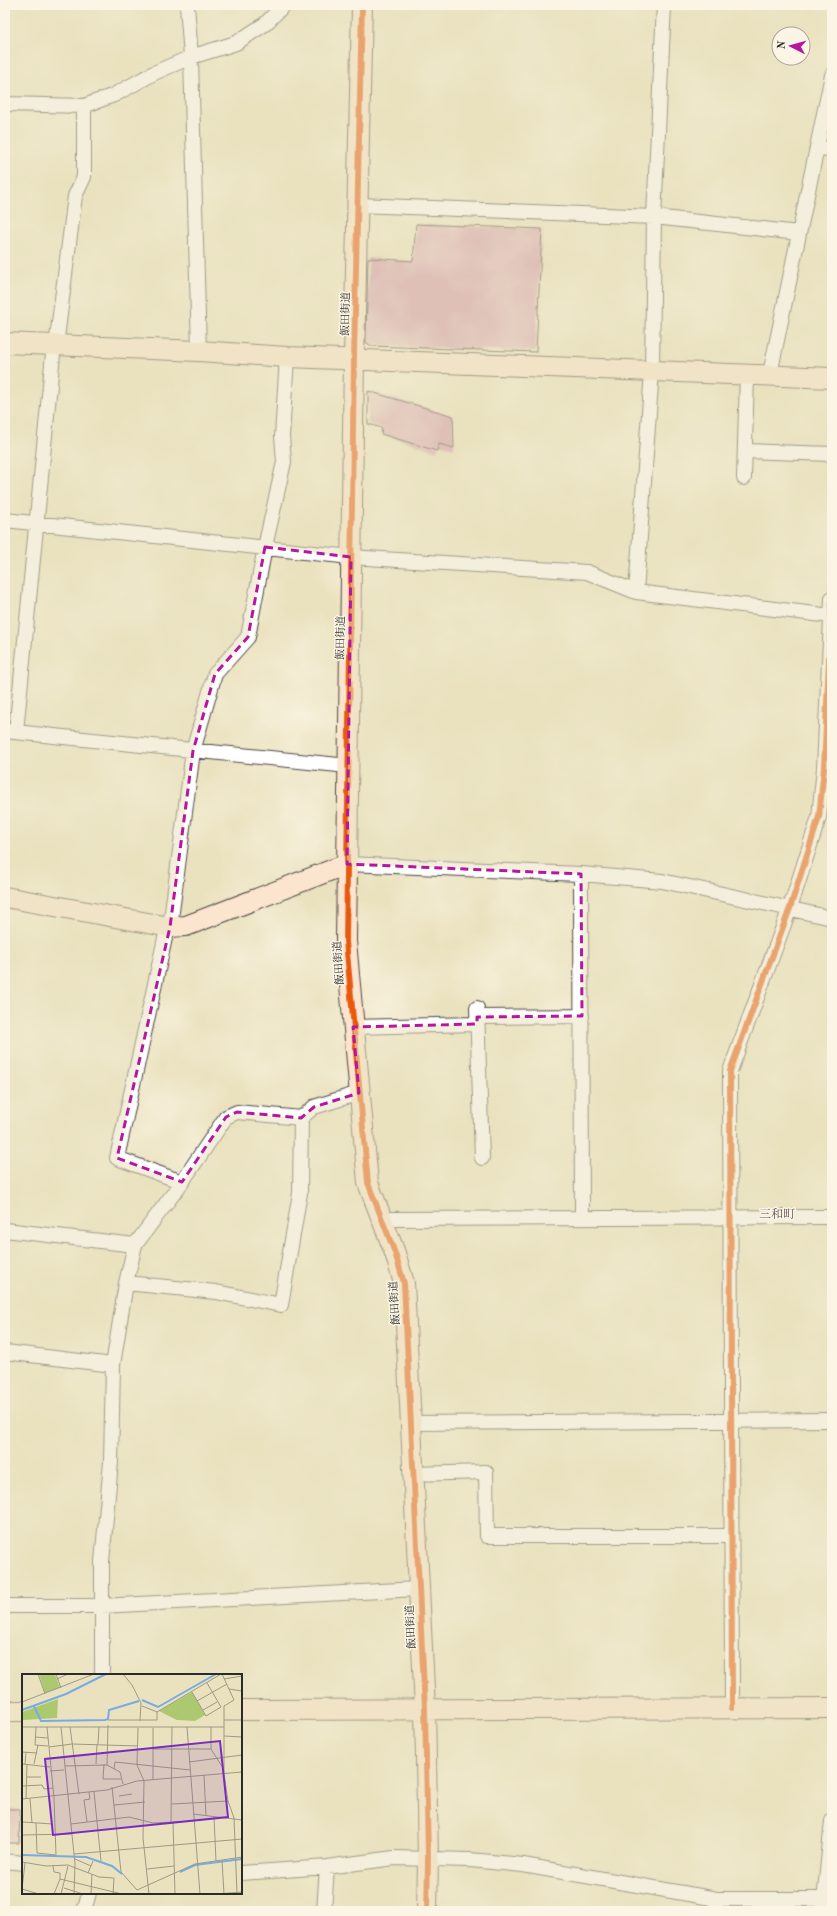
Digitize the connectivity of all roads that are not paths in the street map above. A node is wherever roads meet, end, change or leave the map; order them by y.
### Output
1 (187, 5) edge
2 (284, 5) edge
3 (362, 5) edge
4 (664, 5) edge
5 (191, 57) junction
6 (832, 75) edge
7 (5, 104) edge
8 (84, 106) junction
9 (817, 148) junction
10 (832, 149) edge
11 (358, 205) junction
12 (654, 217) junction
13 (799, 233) junction
14 (5, 343) edge
15 (56, 346) junction
16 (199, 351) junction
17 (287, 357) junction
18 (354, 358) junction
19 (652, 370) junction
20 (747, 374) junction
21 (770, 374) junction
22 (832, 378) edge
23 (745, 451) junction
24 (832, 454) edge
25 (744, 478) dead end
26 (5, 520) edge
27 (37, 524) junction
28 (265, 547) junction
29 (351, 557) junction
30 (636, 592) junction
31 (832, 598) edge
32 (831, 616) edge
33 (10, 732) edge
34 (193, 752) junction
35 (348, 766) junction
36 (347, 864) junction
37 (581, 874) junction
38 (5, 896) edge
39 (790, 908) junction
40 (832, 918) edge
41 (170, 927) junction
42 (477, 1016) junction
43 (582, 1016) junction
44 (353, 1027) junction
45 (359, 1093) junction
46 (301, 1118) junction
47 (482, 1158) dead end
48 (182, 1182) junction
49 (582, 1217) junction
50 (731, 1217) junction
51 (832, 1217) edge
52 (381, 1219) junction
53 (5, 1230) edge
54 (135, 1245) junction
55 (126, 1283) junction
56 (5, 1352) edge
57 (113, 1364) junction
58 (731, 1420) junction
59 (832, 1420) edge
60 (410, 1423) junction
61 (413, 1474) junction
62 (731, 1536) junction
63 (418, 1589) junction
64 (5, 1606) edge
65 (101, 1606) junction
66 (102, 1674) edge
67 (732, 1708) junction
68 (832, 1708) edge
69 (425, 1709) junction
70 (242, 1710) edge
71 (5, 1711) edge
72 (22, 1711) edge
73 (832, 1821) edge
74 (428, 1858) junction
75 (5, 1861) edge
76 (22, 1863) edge
77 (327, 1867) junction
78 (242, 1873) edge
79 (89, 1894) edge
80 (826, 1903) edge
81 (716, 1905) edge
82 (84, 1911) edge
83 (324, 1911) edge
84 (427, 1911) edge

1 - 5 street
2 - 5 street
3 - 11 street, 飯田街道
4 - 12 street
5 - 8 street
5 - 16 street
6 - 9 street
7 - 8 street
8 - 15 street
9 - 10 street
9 - 13 street
11 - 12 street
11 - 18 street, 飯田街道
12 - 13 street
12 - 19 street
13 - 21 street
14 - 15 street
15 - 16 street
15 - 27 street
16 - 17 street
17 - 18 street
17 - 28 street
18 - 19 street
18 - 29 street, 飯田街道
19 - 20 street
19 - 30 street
20 - 21 street
20 - 23 street
21 - 22 street
23 - 24 street
23 - 25 street
26 - 27 street
27 - 28 street
27 - 33 street
28 - 29 street
28 - 34 street
29 - 30 street
29 - 35 street, 飯田街道
30 - 32 street
31 - 32 street
32 - 39 street
33 - 34 street
34 - 35 street
34 - 41 street
35 - 36 street, 飯田街道
36 - 37 street
36 - 41 street
36 - 44 street, 飯田街道
37 - 39 street
37 - 43 street
38 - 41 street
39 - 40 street
39 - 50 street
41 - 48 street
42 - 43 street
42 - 44 street
42 - 47 street
43 - 49 street
44 - 45 street, 飯田街道
45 - 46 street
45 - 52 street, 飯田街道
46 - 48 street
46 - 55 street
48 - 54 street
49 - 50 street
49 - 52 street
50 - 51 street
50 - 58 street
52 - 60 street, 飯田街道
53 - 54 street
54 - 55 street
55 - 57 street
56 - 57 street
57 - 65 street
58 - 59 street
58 - 60 street
58 - 62 street
60 - 61 street, 飯田街道
61 - 62 street
61 - 63 street, 飯田街道
62 - 67 street
63 - 65 street
63 - 69 street, 飯田街道
64 - 65 street
65 - 66 street
67 - 68 street
67 - 69 street
69 - 70 street
69 - 74 street, 飯田街道
71 - 72 street
73 - 80 street
74 - 77 street
74 - 81 street
74 - 84 street, 飯田街道
75 - 76 street
77 - 78 street
77 - 83 street
79 - 82 street
80 - 81 street

